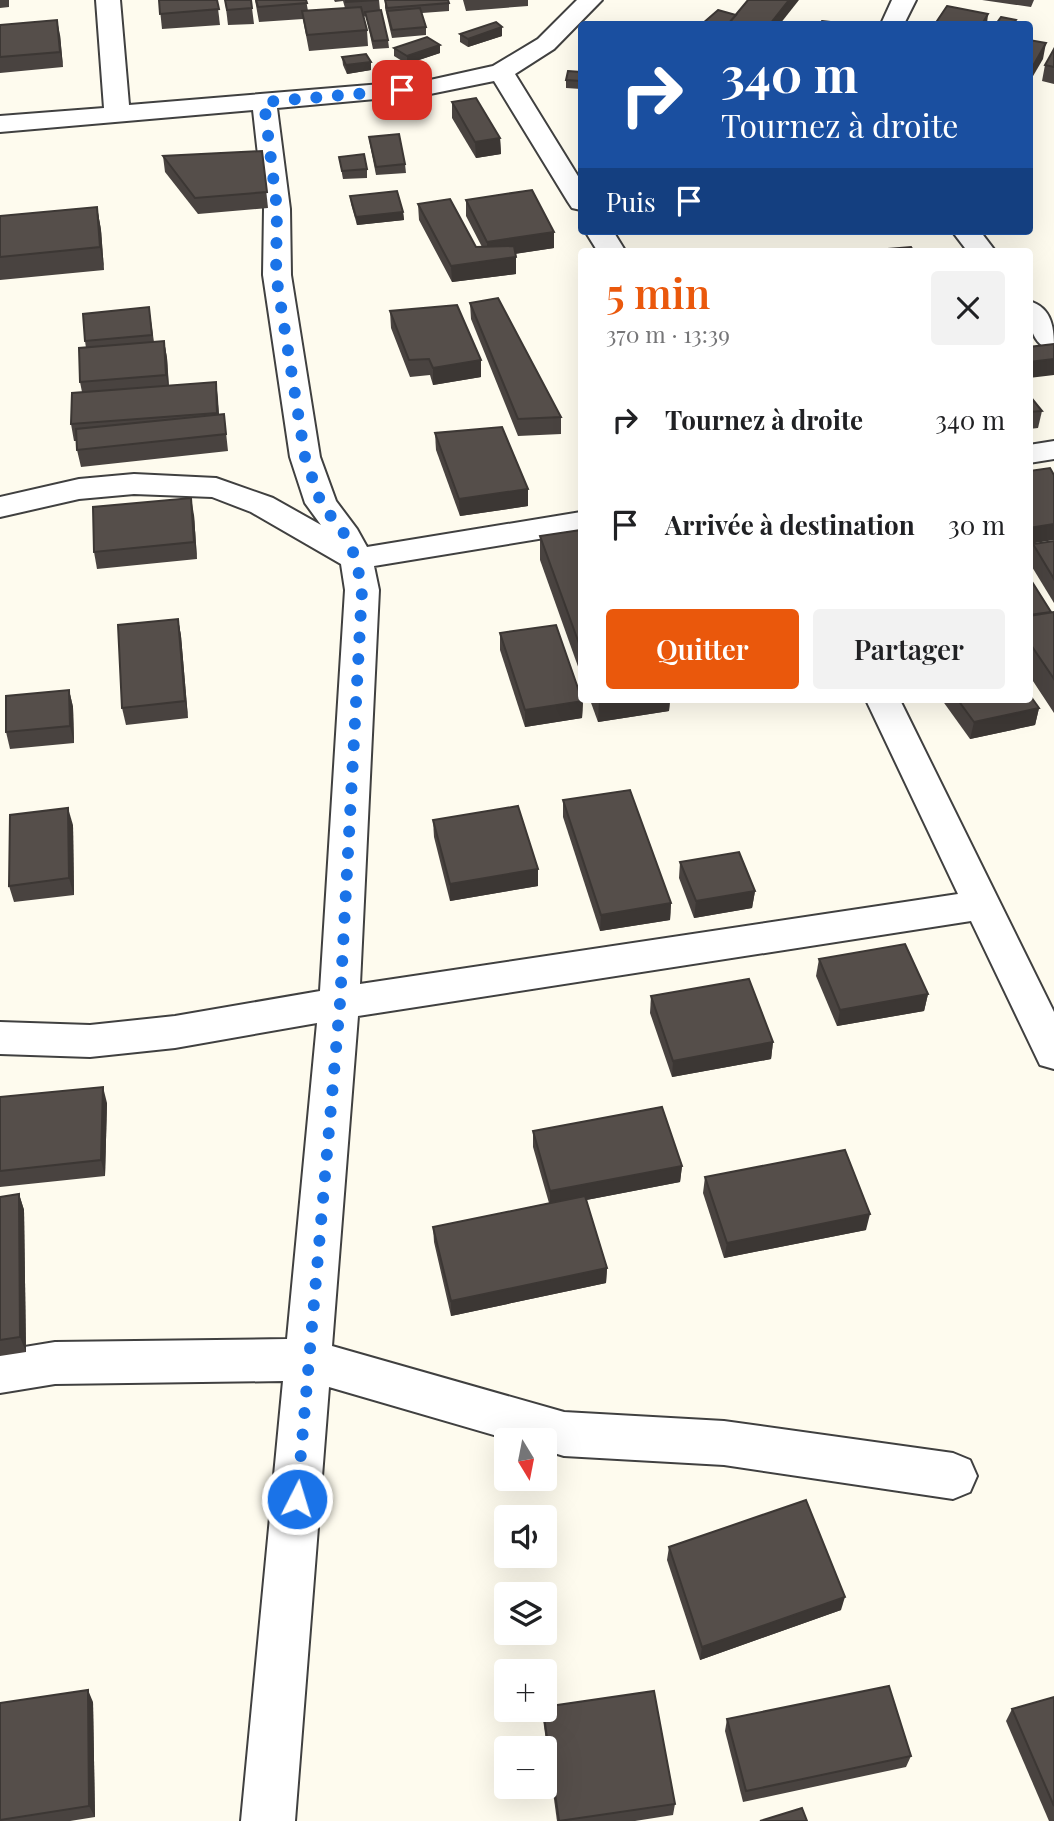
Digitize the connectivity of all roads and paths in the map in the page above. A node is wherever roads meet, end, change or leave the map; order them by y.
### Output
1 (108, 0) edge
2 (590, 0) edge
3 (501, 72) junction
4 (264, 102) junction
5 (117, 114) junction
6 (0, 124) edge
7 (578, 197) edge
8 (1033, 315) edge
9 (1054, 342) edge
10 (1054, 450) edge
11 (1033, 453) edge
12 (0, 507) edge
13 (578, 522) edge
14 (356, 559) junction
15 (884, 703) edge
16 (982, 905) junction
17 (340, 1003) junction
18 (0, 1038) edge
19 (1054, 1053) edge
20 (309, 1360) junction
21 (0, 1372) edge
22 (953, 1476) dead end
23 (268, 1821) edge

1 - 5 street
2 - 3 street
3 - 4 street
3 - 7 street
4 - 5 street
4 - 14 street
5 - 6 street
8 - 9 street
10 - 11 street
12 - 14 street
13 - 14 street
14 - 17 street
15 - 16 street
16 - 17 street
16 - 19 street
17 - 18 street
17 - 20 street
20 - 21 street
20 - 22 street
20 - 23 street

